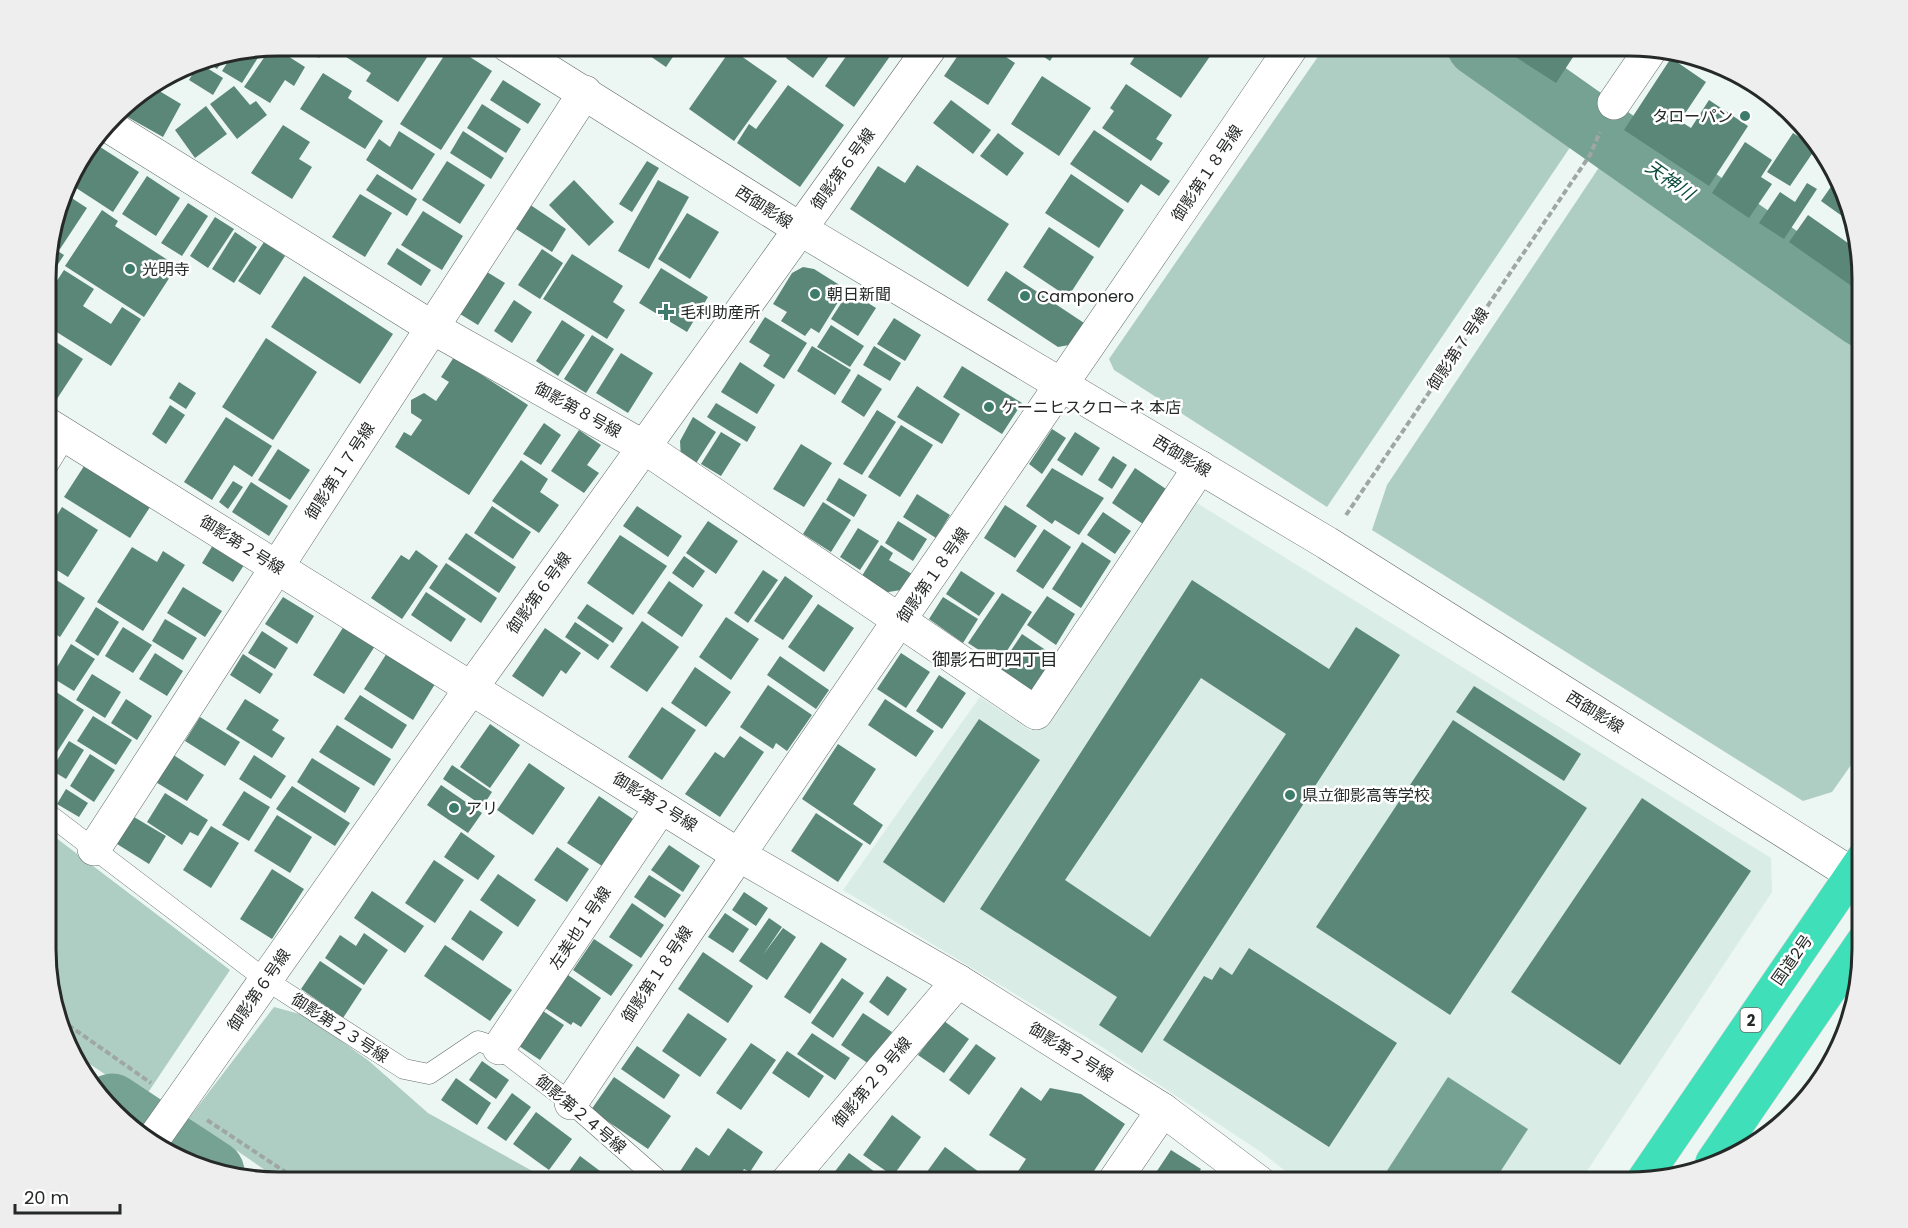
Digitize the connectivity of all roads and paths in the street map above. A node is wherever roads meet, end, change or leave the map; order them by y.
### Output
1 (525, 56) edge
2 (924, 56) edge
3 (1286, 56) edge
4 (1646, 56) edge
5 (585, 92) junction
6 (1614, 103) dead end
7 (114, 129) edge
8 (1590, 155) dead end
9 (800, 230) junction
10 (433, 328) junction
11 (1063, 385) junction
12 (56, 430) edge
13 (644, 447) junction
14 (1200, 467) junction
15 (1327, 543) junction
16 (278, 567) junction
17 (900, 622) junction
18 (472, 687) junction
19 (661, 807) junction
20 (56, 820) edge
21 (94, 849) junction
22 (737, 854) junction
23 (1852, 863) edge
24 (1852, 873) edge
25 (1852, 957) edge
26 (266, 980) junction
27 (958, 981) junction
28 (499, 1048) junction
29 (571, 1103) junction
30 (1163, 1110) junction
31 (156, 1136) edge
32 (1718, 1154) edge
33 (649, 1172) edge
34 (795, 1172) edge
35 (1121, 1172) edge
36 (1245, 1172) edge
37 (1648, 1172) edge

1 - 5 street, 西御影線
2 - 9 street, 御影第６号線
3 - 11 street, 御影第１８号線
4 - 6 street
5 - 9 street, 西御影線
5 - 10 street, 御影第１７号線
7 - 10 street, 御影第８号線
8 - 15 path, 御影第７号線
9 - 11 street, 西御影線
9 - 13 street, 御影第６号線
10 - 13 street, 御影第８号線
10 - 16 street, 御影第１７号線
11 - 14 street, 西御影線
11 - 17 street, 御影第１８号線
12 - 16 street, 御影第２号線
13 - 17 street, 御影第８号線
13 - 18 street, 御影第６号線
14 - 15 street, 西御影線
14 - 17 street, 御影第８号線
15 - 23 street, 西御影線
16 - 18 street, 御影第２号線
16 - 21 street, 御影第１７号線
17 - 22 street, 御影第１８号線
18 - 19 street, 御影第２号線
18 - 26 street, 御影第６号線
19 - 22 street, 御影第２号線
19 - 28 street, 左美也１号線
20 - 21 lane, 御影第２３号線
21 - 26 lane, 御影第２３号線
22 - 27 street, 御影第２号線
22 - 29 street, 御影第１８号線
24 - 37 highway, 国道2号 / 2
25 - 32 highway
26 - 28 lane, 御影第２３号線
26 - 31 street, 御影第６号線
27 - 30 street, 御影第２号線
27 - 34 street, 御影第２９号線
28 - 29 lane, 御影第２４号線
29 - 33 lane, 御影第２４号線
30 - 35 street
30 - 36 street, 御影第２号線

